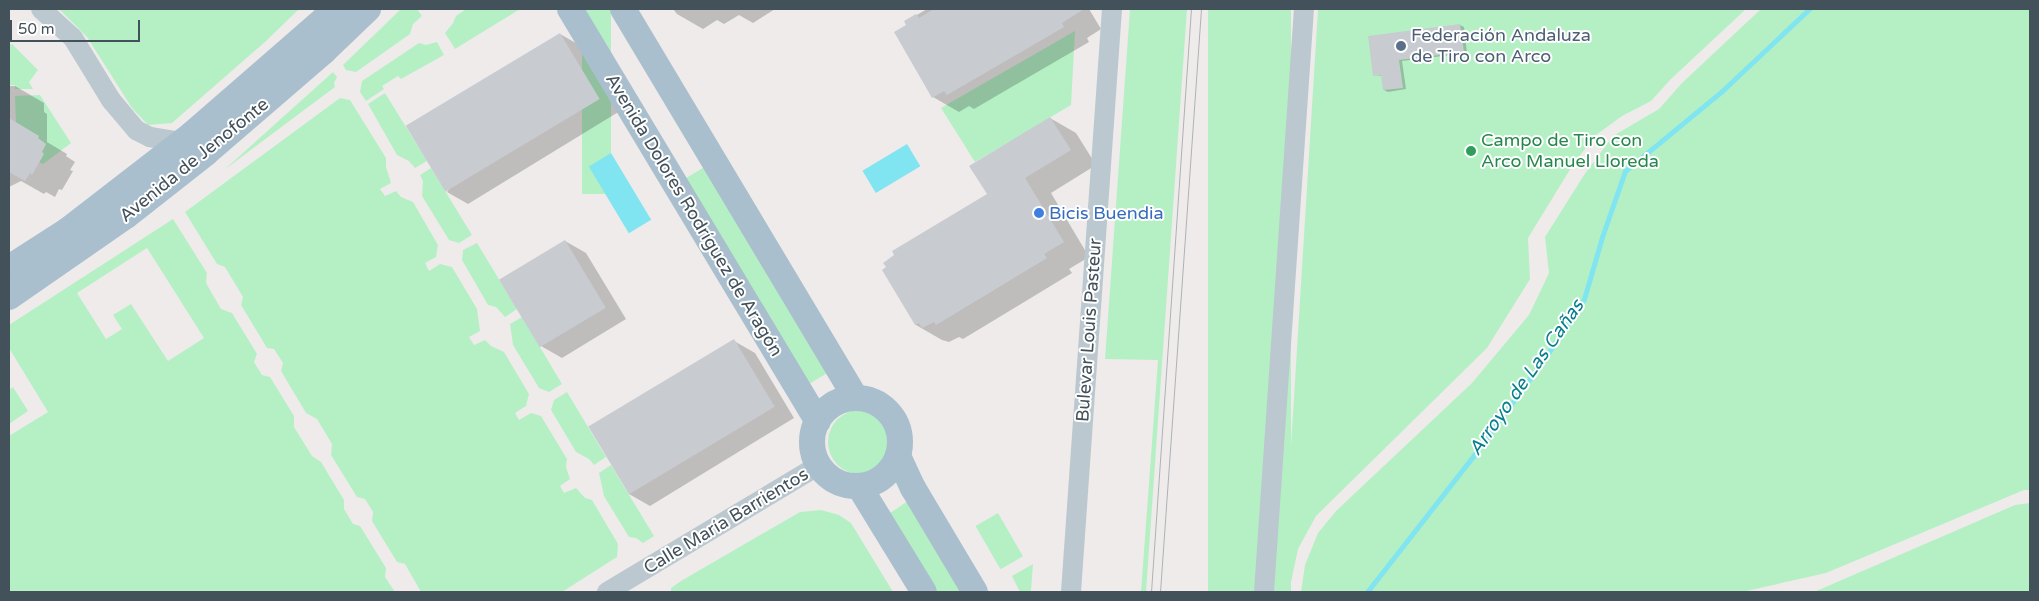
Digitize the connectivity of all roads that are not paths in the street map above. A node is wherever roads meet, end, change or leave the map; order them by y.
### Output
1 (41, 9) edge
2 (336, 9) edge
3 (368, 9) edge
4 (570, 9) edge
5 (623, 9) edge
6 (1112, 9) edge
7 (1304, 9) edge
8 (181, 142) junction
9 (9, 268) edge
10 (9, 297) edge
11 (855, 397) junction
12 (818, 421) junction
13 (898, 456) junction
14 (819, 465) junction
15 (859, 486) junction
16 (607, 592) edge
17 (924, 592) edge
18 (975, 592) edge
19 (1071, 592) edge
20 (1264, 592) edge

1 - 8 street
2 - 8 main road, Avenida de Jenofonte
3 - 10 main road, Avenida de Jenofonte
4 - 12 main road, Avenida Dolores Rodríguez de Aragón
5 - 11 main road
6 - 19 street, Bulevar Louis Pasteur
7 - 20 street
8 - 9 main road, Avenida de Jenofonte
11 - 12 main road
11 - 13 main road
12 - 14 main road
13 - 15 main road
13 - 18 main road
14 - 15 main road
14 - 16 street, Calle María Barrientos
15 - 17 main road

